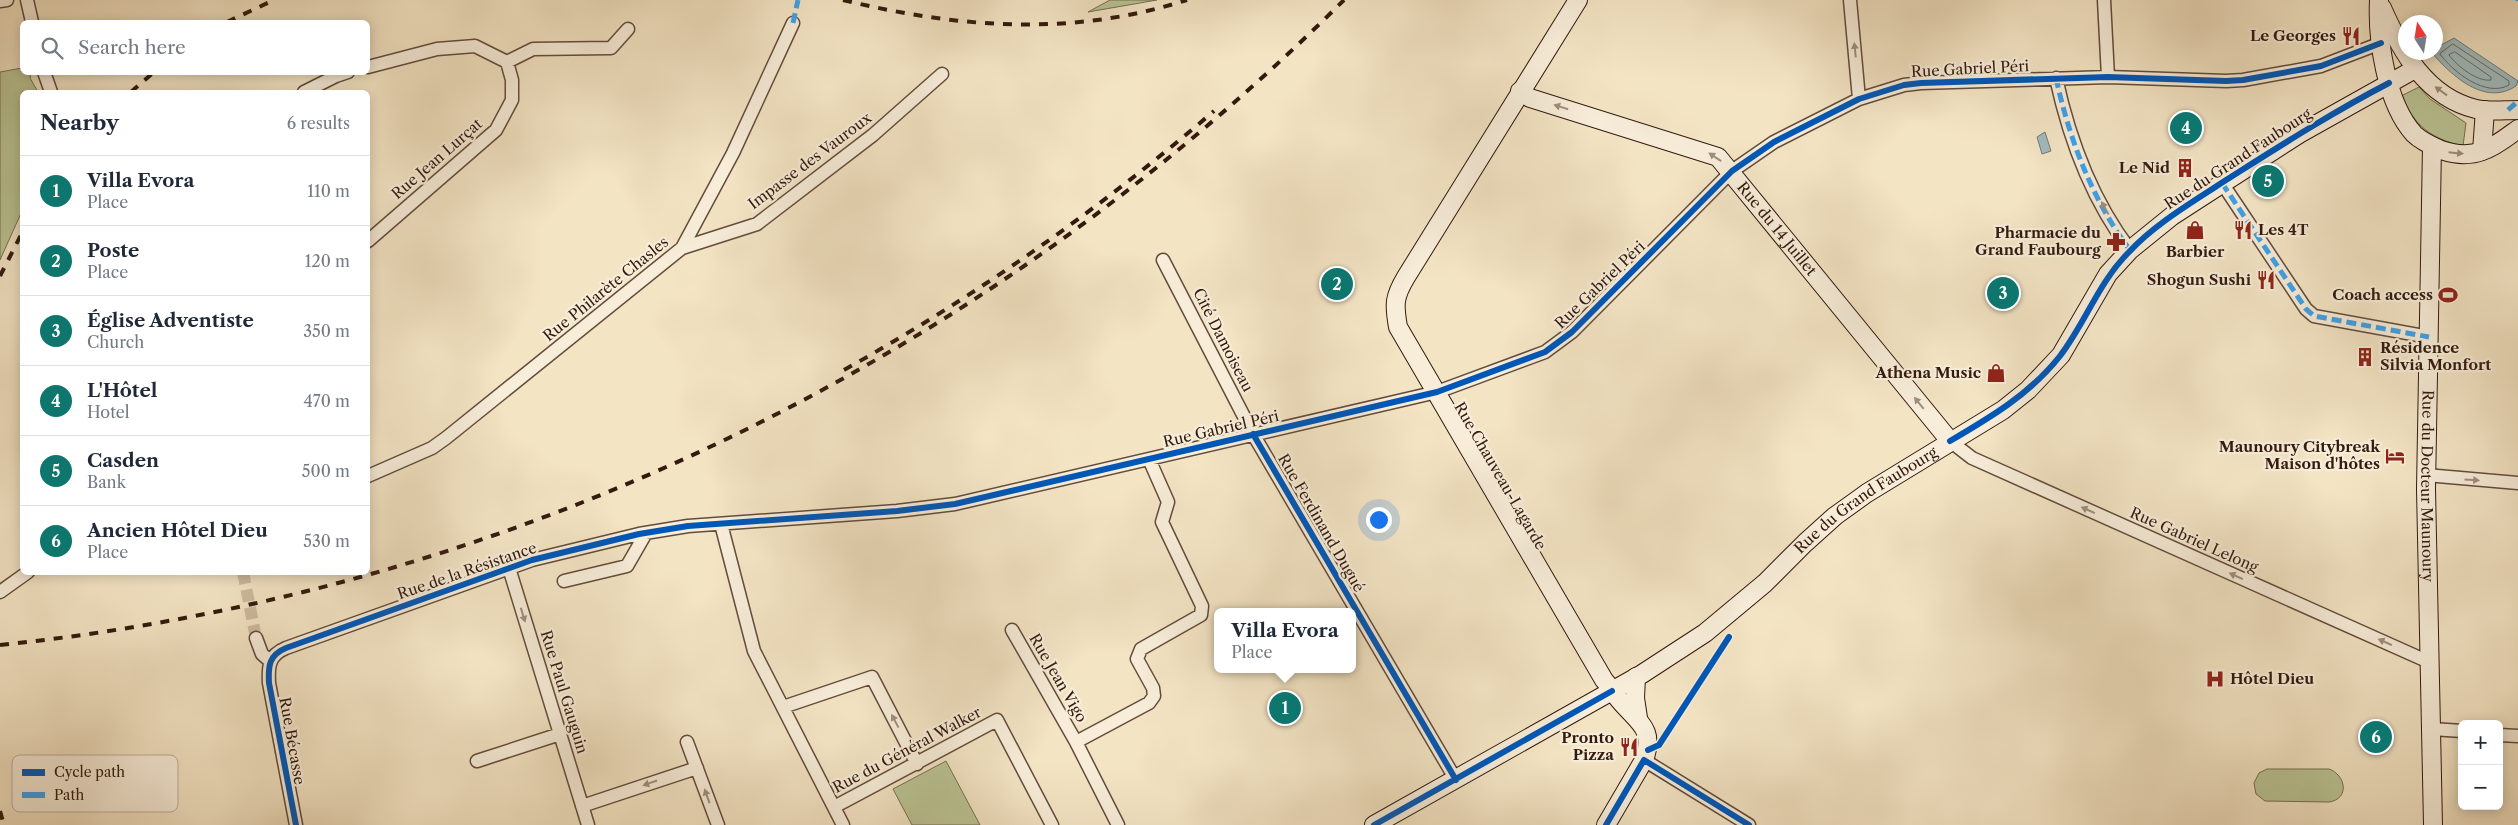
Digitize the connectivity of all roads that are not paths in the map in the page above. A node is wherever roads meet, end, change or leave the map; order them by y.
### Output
1 (6, 0) edge
2 (27, 0) edge
3 (1578, 0) edge
4 (1850, 0) edge
5 (2117, 0) edge
6 (2379, 0) edge
7 (0, 1) edge
8 (2104, 2) edge
9 (31, 20) edge
10 (793, 23) dead end
11 (628, 29) dead end
12 (2381, 43) junction
13 (507, 62) junction
14 (370, 66) edge
15 (2415, 69) junction
16 (942, 74) dead end
17 (45, 75) edge
18 (339, 75) edge
19 (2108, 77) junction
20 (2056, 78) junction
21 (2389, 82) junction
22 (50, 90) edge
23 (308, 90) edge
24 (1520, 91) junction
25 (1859, 99) junction
26 (2485, 110) junction
27 (2518, 110) edge
28 (2518, 130) edge
29 (2432, 146) junction
30 (2482, 151) junction
31 (1732, 171) junction
32 (2222, 183) junction
33 (370, 239) edge
34 (682, 248) junction
35 (2130, 250) junction
36 (1163, 260) dead end
37 (2429, 336) junction
38 (1437, 392) junction
39 (1253, 434) junction
40 (1950, 441) junction
41 (1149, 459) junction
42 (370, 475) edge
43 (2426, 476) junction
44 (2518, 483) edge
45 (771, 520) joint
46 (720, 524) junction
47 (646, 533) junction
48 (510, 568) junction
49 (24, 575) edge
50 (564, 581) dead end
51 (0, 592) edge
52 (1355, 608) edge
53 (1356, 610) edge
54 (1012, 630) dead end
55 (256, 638) tunnel mouth
56 (270, 661) junction
57 (2429, 662) junction
58 (1636, 677) junction
59 (1612, 691) junction
60 (783, 707) junction
61 (1638, 718) junction
62 (2432, 728) junction
63 (2458, 731) edge
64 (560, 734) junction
65 (2503, 735) edge
66 (2518, 736) edge
67 (687, 742) dead end
68 (1076, 742) junction
69 (1644, 760) junction
70 (477, 761) dead end
71 (918, 764) junction
72 (697, 768) junction
73 (1456, 780) junction
74 (582, 806) junction
75 (834, 807) junction
76 (296, 825) edge
77 (588, 825) edge
78 (718, 825) edge
79 (843, 825) edge
80 (1052, 825) edge
81 (1118, 825) edge
82 (1374, 825) edge
83 (1606, 825) edge
84 (1749, 825) edge
85 (2433, 825) edge

1 - 7 street
2 - 9 street
3 - 24 main road, Rue Chauveau-Lagarde
25 -> 4 street
5 - 8 street
6 - 12 main road
6 - 15 main road
8 - 19 street
10 - 34 street, Rue Philarète Chasles
11 - 13 street
12 - 19 street, Rue Gabriel Péri
12 - 21 main road
13 - 14 street
13 - 33 street, Rue Jean Lurçat
15 - 21 main road, Rue du Grand Faubourg
26 -> 15 main road
16 - 34 street, Impasse des Vauroux
17 - 22 street
18 - 23 street
19 - 20 street, Rue Gabriel Péri
20 - 25 street, Rue Gabriel Péri
35 -> 20 street
21 - 29 main road
21 - 32 main road, Rue du Grand Faubourg
31 -> 24 main road, Rue du 14 Juillet
24 - 38 main road, Rue Chauveau-Lagarde
25 - 31 street, Rue Gabriel Péri
26 - 27 main road
26 - 30 main road
28 - 30 main road
29 -> 30 main road
29 - 37 main road, Rue du Docteur Maunoury
31 - 38 street, Rue Gabriel Péri
40 -> 31 main road, Rue du 14 Juillet
32 - 35 main road, Rue du Grand Faubourg
32 - 37 street
34 - 42 street, Rue Philarète Chasles
35 - 40 main road, Rue du Grand Faubourg
36 - 39 street, Cité Damoiseau
37 - 43 main road, Rue du Docteur Maunoury
38 - 39 street, Rue Gabriel Péri
38 - 59 main road, Rue Chauveau-Lagarde
39 - 41 street, Rue Gabriel Péri
39 - 52 street, Rue Ferdinand Dugué
57 -> 40 street, Rue Gabriel Lelong
40 - 58 main road, Rue du Grand Faubourg
41 - 45 street, Rue Gabriel Péri
41 - 68 street, Rue Jean Vigo
43 -> 44 street
43 - 57 main road, Rue du Docteur Maunoury
45 - 46 street, Rue de la Résistance
46 - 47 street, Rue de la Résistance
46 - 60 street
47 - 48 street, Rue de la Résistance
47 - 50 street
48 - 56 street, Rue de la Résistance
48 -> 64 street, Rue Paul Gauguin
49 - 51 street
53 - 73 street, Rue Ferdinand Dugué
54 - 68 street, Rue Jean Vigo
55 - 56 street
56 - 76 street, Rue Bécasse
57 - 62 main road, Rue du Docteur Maunoury
58 - 59 main road, Rue du Grand Faubourg
58 - 61 main road
59 - 61 main road, Rue Chauveau-Lagarde
59 - 73 main road, Rue du Grand Faubourg
71 -> 60 street
60 - 75 street
61 - 69 main road
62 - 63 street
62 - 85 main road, Rue du Docteur Maunoury
64 - 70 street
64 - 74 street, Rue Paul Gauguin
65 - 66 street
67 - 72 street
68 - 81 street, Rue Jean Vigo
69 - 83 main road
69 - 84 street
71 - 75 street, Rue du Général Walker
71 - 80 street, Rue du Général Walker
72 -> 74 street
78 -> 72 street
73 - 82 main road, Rue du Grand Faubourg
74 - 77 street, Rue Paul Gauguin
75 - 79 street

